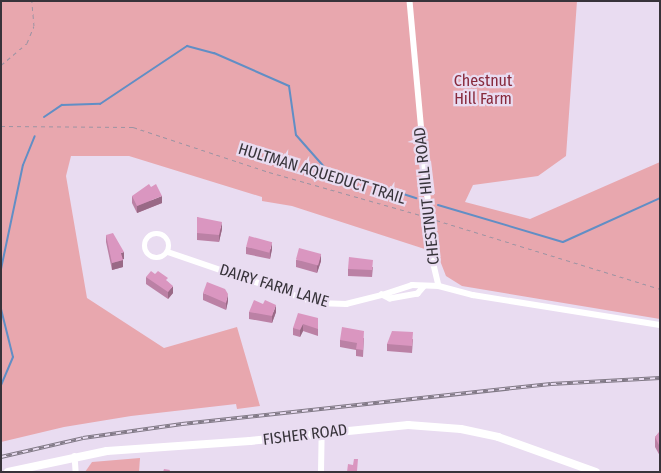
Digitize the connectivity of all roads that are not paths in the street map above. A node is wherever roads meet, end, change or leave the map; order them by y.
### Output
1 (410, 1) edge
2 (168, 252) junction
3 (439, 286) junction
4 (424, 287) junction
5 (382, 295) junction
6 (660, 325) edge
7 (322, 433) junction
8 (75, 456) junction
9 (8, 472) edge
10 (76, 472) edge
11 (321, 472) edge
12 (596, 472) edge

1 - 3 street, CHESTNUT HILL ROAD
2 - 2 street, DAIRY FARM LANE
2 - 5 street, DAIRY FARM LANE
3 - 4 street, DAIRY FARM LANE
3 - 6 street, CHESTNUT HILL ROAD
4 - 5 street, DAIRY FARM LANE
4 - 5 street, DAIRY FARM LANE
7 - 8 street, FISHER ROAD
7 - 11 street
7 - 12 street, FISHER ROAD
8 - 9 street, FISHER ROAD
8 - 10 street

